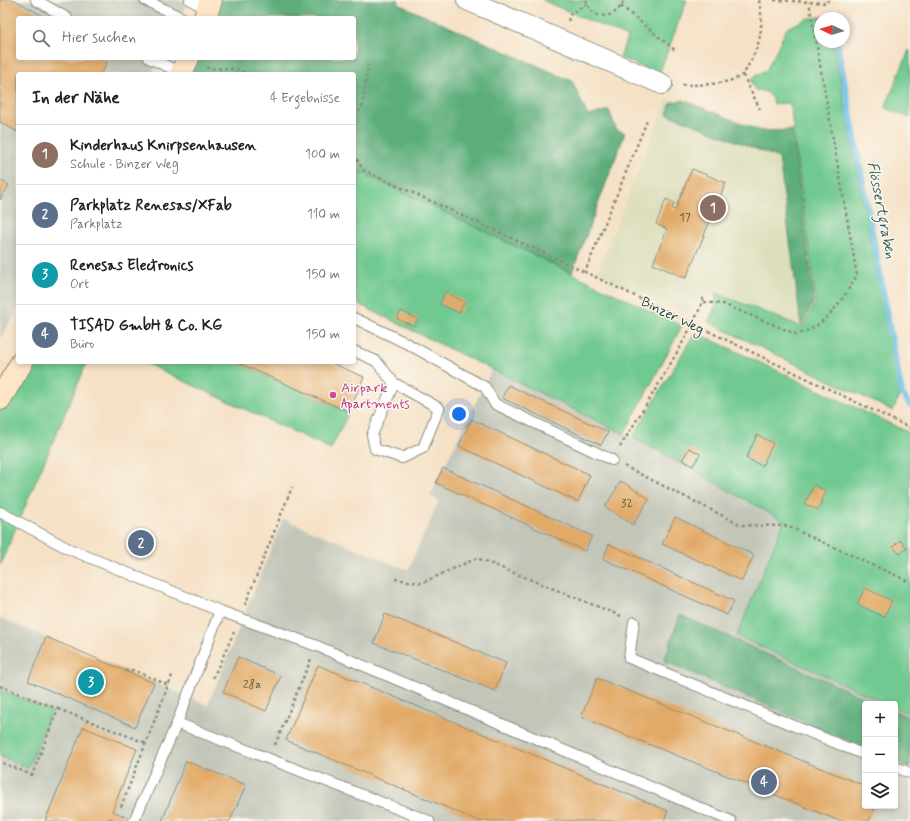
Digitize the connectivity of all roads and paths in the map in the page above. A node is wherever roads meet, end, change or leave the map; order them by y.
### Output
1 (36, 0) edge
2 (145, 0) edge
3 (466, 0) edge
4 (586, 0) edge
5 (624, 0) edge
6 (759, 0) edge
7 (774, 0) edge
8 (828, 0) edge
9 (808, 2) junction
10 (587, 4) junction
11 (622, 6) junction
12 (571, 13) dead end
13 (64, 16) edge
14 (178, 16) edge
15 (675, 50) dead end
16 (156, 60) edge
17 (368, 65) dead end
18 (184, 68) edge
19 (242, 72) edge
20 (743, 75) junction
21 (662, 84) joint
22 (760, 109) dead end
23 (356, 114) edge
24 (647, 121) dead end
25 (356, 158) edge
26 (585, 272) junction
27 (703, 297) dead end
28 (704, 302) junction
29 (356, 319) edge
30 (693, 324) junction
31 (356, 352) edge
32 (21, 364) edge
33 (394, 383) junction
34 (0, 399) edge
35 (910, 428) edge
36 (612, 460) junction
37 (292, 487) dead end
38 (0, 512) edge
39 (395, 579) dead end
40 (910, 582) edge
41 (220, 611) junction
42 (240, 618) junction
43 (634, 622) joint
44 (317, 646) junction
45 (125, 671) dead end
46 (173, 673) dead end
47 (168, 685) junction
48 (0, 686) edge
49 (58, 709) junction
50 (177, 722) junction
51 (146, 743) junction
52 (862, 754) edge
53 (269, 760) junction
54 (0, 762) edge
55 (898, 768) edge
56 (910, 773) edge
57 (118, 814) dead end
58 (134, 821) edge
59 (429, 821) edge
60 (731, 821) edge

1 - 13 lane
2 - 14 lane
3 - 21 street
4 - 10 path
5 - 11 path
6 - 20 path
7 - 9 path
8 - 9 path
9 - 28 path
10 - 11 path
10 - 12 path
11 - 15 path
16 - 18 lane
17 - 23 path
18 - 19 path
20 - 21 path
20 - 22 path
24 - 26 path
25 - 26 path, Binzer Weg
26 - 30 path, Binzer Weg
27 - 28 path
28 - 30 path
29 - 36 lane
30 - 35 path, Binzer Weg
30 - 36 path
31 - 33 lane
32 - 34 main road
33 - 33 lane
36 - 40 path
37 - 42 path
38 - 41 lane
39 - 43 path
41 - 42 lane
41 - 50 lane
42 - 44 lane
43 - 52 lane
44 - 53 path
44 - 60 lane
45 - 47 path
46 - 47 path
47 - 51 path
48 - 49 path
49 - 51 path
49 - 54 path
50 - 53 lane
50 - 58 lane
51 - 57 path
53 - 59 lane
55 - 56 lane

